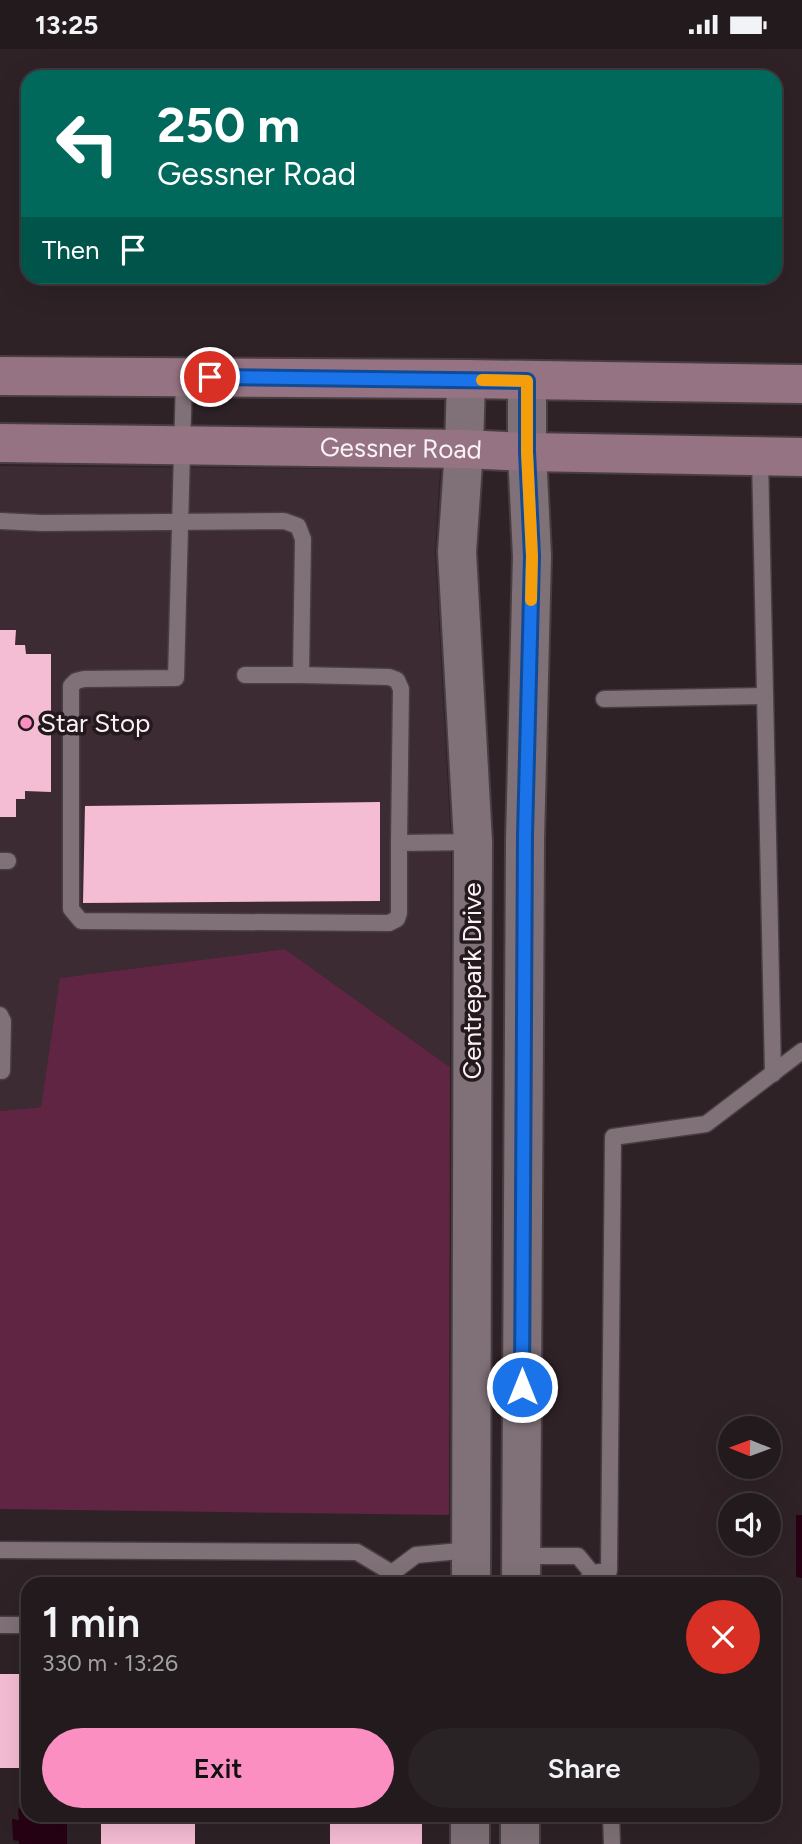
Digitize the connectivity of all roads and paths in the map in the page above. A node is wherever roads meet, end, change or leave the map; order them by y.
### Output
1 (0, 376) edge
2 (184, 377) junction
3 (466, 379) junction
4 (527, 381) junction
5 (802, 384) edge
6 (0, 443) edge
7 (182, 446) junction
8 (464, 449) junction
9 (527, 452) junction
10 (760, 456) junction
11 (802, 457) edge
12 (0, 521) edge
13 (180, 522) junction
14 (245, 675) dead end
15 (301, 675) junction
16 (765, 696) junction
17 (604, 699) dead end
18 (525, 841) junction
19 (473, 842) junction
20 (399, 843) junction
21 (0, 1015) edge
22 (802, 1051) edge
23 (4, 1072) edge
24 (773, 1073) junction
25 (523, 1202) junction
26 (472, 1203) junction
27 (0, 1551) edge
28 (471, 1569) edge
29 (386, 1577) edge
30 (388, 1577) edge
31 (526, 1577) edge
32 (598, 1577) edge
33 (599, 1577) edge
34 (0, 1625) edge
35 (21, 1625) edge
36 (470, 1822) edge
37 (520, 1822) edge
38 (611, 1822) edge
39 (470, 1844) edge
40 (520, 1844) edge
41 (612, 1844) edge

1 - 2 main road
2 - 3 main road
2 - 7 lane
3 - 4 main road
3 - 8 street, Centrepark Drive
4 - 5 main road
4 - 9 street, Centrepark Drive
6 - 7 main road, Gessner Road
7 - 8 main road, Gessner Road
7 - 13 lane
8 - 9 main road, Gessner Road
8 - 19 street, Centrepark Drive
9 - 10 main road, Gessner Road
9 - 18 street, Centrepark Drive
10 - 11 main road, Gessner Road
10 - 16 lane
12 - 13 lane
13 - 15 lane
13 - 20 lane
14 - 15 lane
15 - 20 lane
16 - 17 lane
16 - 24 lane
18 - 19 street
18 - 25 street, Centrepark Drive
19 - 20 lane
19 - 26 street, Centrepark Drive
21 - 23 lane
22 - 24 lane
24 - 33 lane
25 - 26 street
25 - 31 street, Centrepark Drive
26 - 28 street, Centrepark Drive
27 - 29 lane
28 - 30 lane
28 - 31 street
31 - 32 lane
34 - 35 lane
36 - 39 street
37 - 40 street
38 - 41 lane

